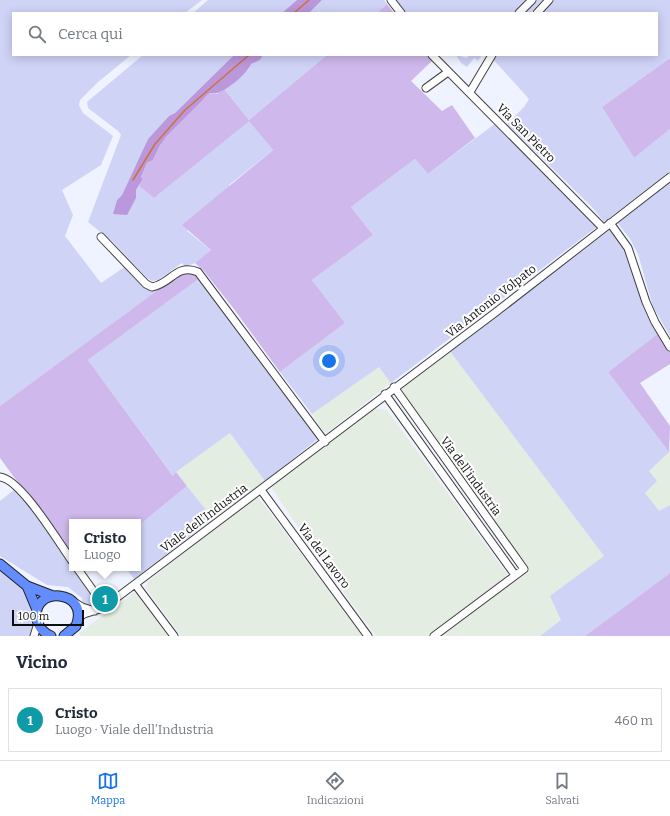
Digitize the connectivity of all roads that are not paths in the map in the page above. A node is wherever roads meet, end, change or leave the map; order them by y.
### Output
1 (391, 0) edge
2 (532, 0) edge
3 (548, 0) edge
4 (399, 12) edge
5 (520, 12) edge
6 (538, 12) edge
7 (433, 56) edge
8 (491, 56) edge
9 (448, 72) junction
10 (427, 87) dead end
11 (470, 92) junction
12 (670, 177) edge
13 (610, 223) junction
14 (603, 228) junction
15 (101, 237) dead end
16 (670, 347) edge
17 (394, 387) junction
18 (385, 394) junction
19 (325, 442) junction
20 (0, 477) edge
21 (261, 490) junction
22 (69, 557) edge
23 (516, 558) junction
24 (0, 564) edge
25 (507, 565) junction
26 (79, 571) edge
27 (515, 575) junction
28 (135, 584) junction
29 (27, 586) junction
30 (53, 596) junction
31 (68, 598) junction
32 (38, 610) junction
33 (99, 610) junction
34 (77, 622) junction
35 (38, 623) junction
36 (34, 636) edge
37 (51, 636) edge
38 (64, 636) edge
39 (77, 636) edge
40 (174, 636) edge
41 (368, 636) edge
42 (434, 636) edge

1 - 4 street
2 - 5 street
3 - 6 street
7 - 9 street, Via San Pietro
8 - 11 street
9 - 10 street
9 - 11 street, Via San Pietro
11 - 14 street, Via San Pietro
12 - 13 street, Via Antonio Volpato
13 - 14 street, Via Antonio Volpato
13 - 16 street
14 - 17 street, Via Antonio Volpato
15 - 19 street
17 - 18 street, Via Antonio Volpato
17 - 23 street, Via dell'industria
18 - 19 street, Via Antonio Volpato
18 - 25 street, Via dell'industria
19 - 21 street, Viale dell'Industria
20 - 22 street
21 - 28 street, Viale dell'Industria
21 - 41 street, Via del Lavoro
23 - 25 street
23 - 27 street, Via dell'industria
24 - 29 main road
25 - 27 street, Via dell'industria
26 - 33 street
27 - 42 street
28 - 33 street, Viale dell'Industria
28 - 40 street
29 - 30 main road
29 - 32 main road
30 - 31 main road
30 - 32 main road
31 - 33 street
31 - 34 main road
32 - 35 main road
33 - 34 street, Viale dell'Industria
34 - 38 main road, Viale dell'Industria
34 - 39 main road
35 - 36 street
35 - 37 main road

